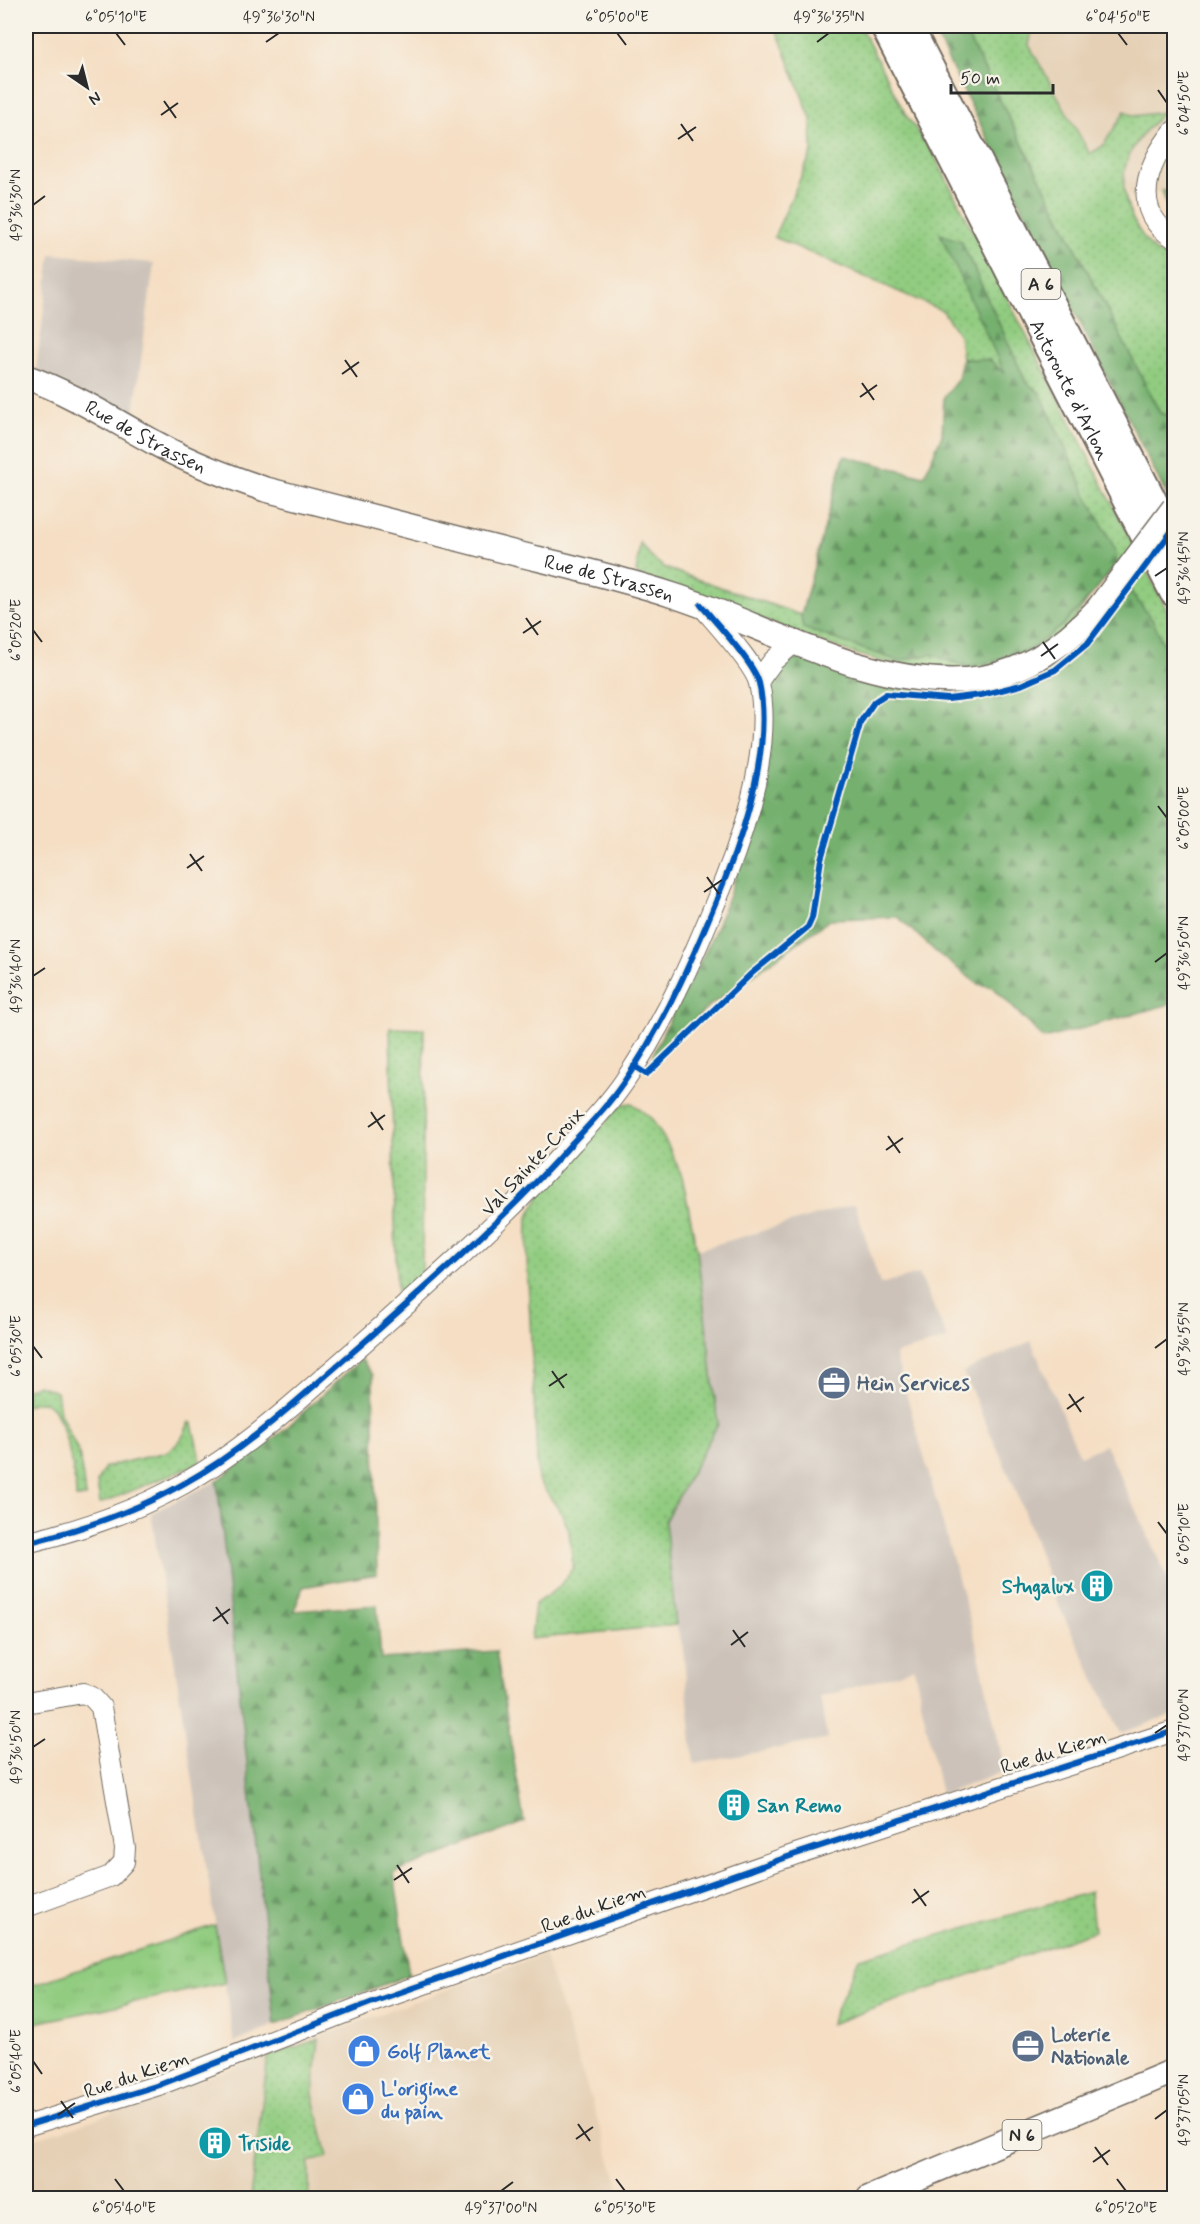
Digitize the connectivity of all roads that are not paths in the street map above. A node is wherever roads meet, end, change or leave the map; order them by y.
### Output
1 (885, 26) edge
2 (908, 26) edge
3 (1174, 131) edge
4 (1174, 238) edge
5 (26, 377) edge
6 (1174, 508) edge
7 (1174, 543) edge
8 (1174, 592) edge
9 (701, 605) junction
10 (796, 641) junction
11 (759, 680) junction
12 (26, 1543) edge
13 (26, 1703) edge
14 (1174, 1731) edge
15 (26, 1906) edge
16 (1174, 2071) edge
17 (26, 2126) edge
18 (869, 2199) edge

1 - 8 highway, Autoroute d'Arlon / A 6
2 - 7 highway, Autoroute d'Arlon / A 6
3 - 4 street
5 - 9 main road, Rue de Strassen
6 - 10 main road, Rue de Strassen, bridge
9 - 10 main road, Rue de Strassen
9 - 11 street
10 - 11 street
11 - 12 street, Val Sainte-Croix
13 - 15 street
14 - 17 street, Rue du Kiem
16 - 18 main road, N 6

